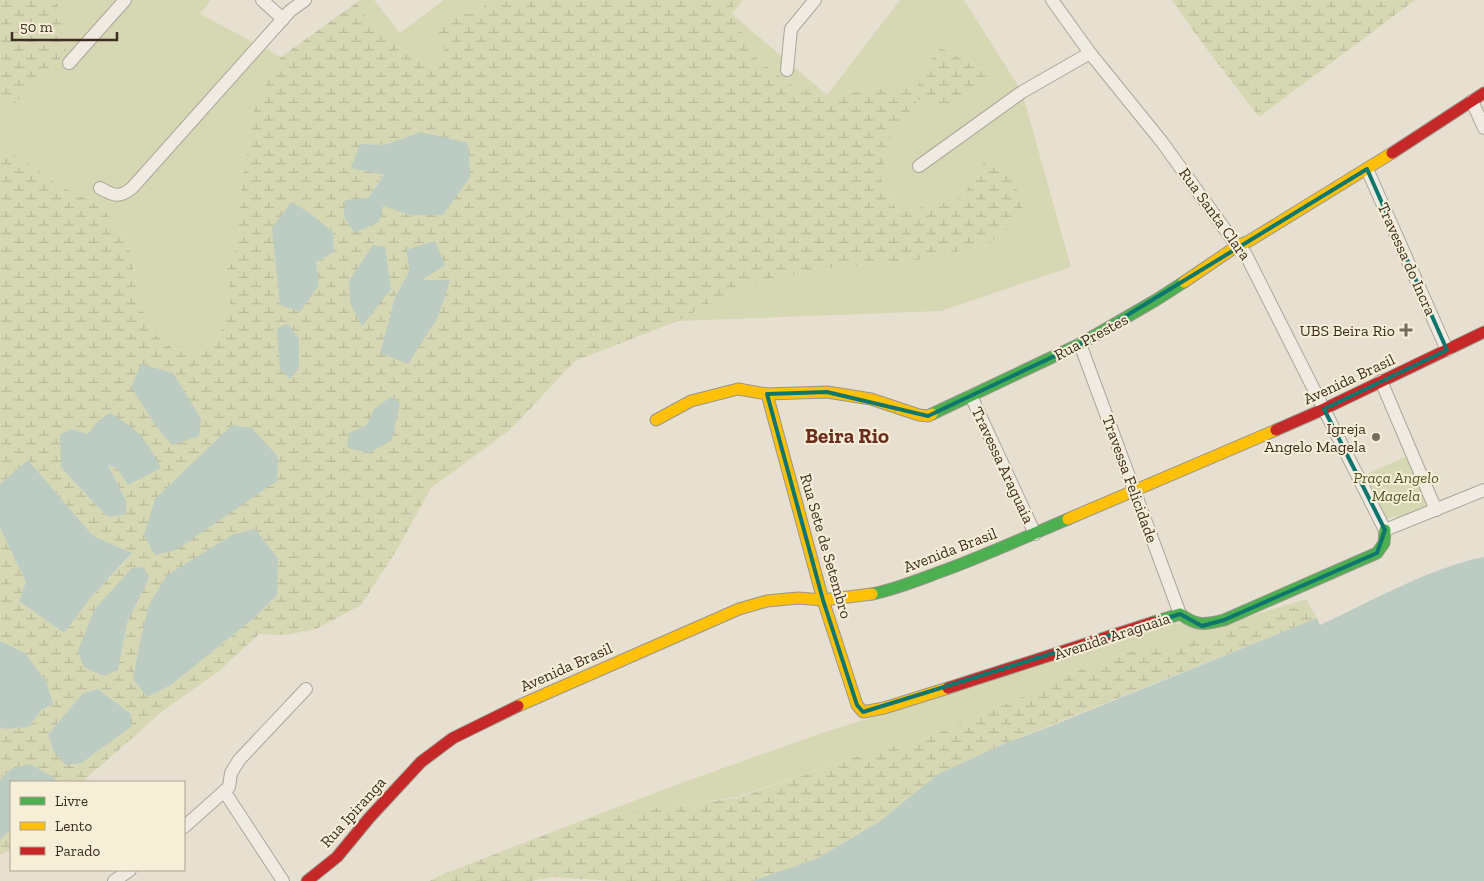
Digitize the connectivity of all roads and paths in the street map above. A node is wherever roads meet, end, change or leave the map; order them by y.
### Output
1 (125, 0) edge
2 (262, 0) edge
3 (305, 0) edge
4 (815, 0) edge
5 (1052, 0) edge
6 (283, 19) junction
7 (1090, 53) junction
8 (69, 63) dead end
9 (787, 70) dead end
10 (1484, 93) edge
11 (1472, 101) junction
12 (1484, 128) edge
13 (919, 166) dead end
14 (1367, 169) junction
15 (100, 188) dead end
16 (1237, 246) junction
17 (1484, 332) edge
18 (1080, 344) junction
19 (1447, 350) junction
20 (1382, 381) junction
21 (767, 394) junction
22 (971, 396) junction
23 (1324, 409) junction
24 (656, 420) dead end
25 (1484, 490) edge
26 (1134, 492) junction
27 (1436, 510) junction
28 (1385, 530) junction
29 (1035, 534) junction
30 (823, 600) junction
31 (1180, 614) junction
32 (306, 689) dead end
33 (857, 705) joint
34 (421, 762) joint
35 (224, 791) junction
36 (185, 826) edge
37 (129, 871) edge
38 (114, 881) edge
39 (283, 881) edge
40 (307, 881) edge

1 - 8 street
2 - 6 street
3 - 6 street
4 - 9 street
5 - 7 street, Rua Santa Clara
6 - 15 street
7 - 13 street
7 - 16 street, Rua Santa Clara
10 - 11 street, Rua Prestes
11 - 12 street
11 - 14 street, Rua Prestes
14 - 16 street, Rua Prestes
14 - 19 street, Travessa do Incra
16 - 18 street, Rua Prestes
16 - 23 street, Rua Santa Clara
17 - 19 street, Avenida Brasil
18 - 22 street, Rua Prestes
18 - 26 street, Travessa Felicidade
19 - 20 street, Avenida Brasil
20 - 23 street, Avenida Brasil
20 - 27 street
21 - 22 street, Rua Prestes
21 - 24 street, Rua Prestes
21 - 30 street, Rua Sete de Setembro
22 - 29 street, Travessa Araguaia
23 - 26 street, Avenida Brasil
23 - 28 street, Rua Santa Clara
25 - 27 street
26 - 29 street, Avenida Brasil
26 - 31 street, Travessa Felicidade
27 - 28 street
28 - 31 street, Avenida Araguaia
29 - 30 street, Avenida Brasil
30 - 33 street, Rua Sete de Setembro
30 - 34 street, Avenida Brasil
31 - 33 street, Avenida Araguaia
32 - 35 street
34 - 40 street, Rua Ipiranga
35 - 36 street
35 - 39 street
37 - 38 street

